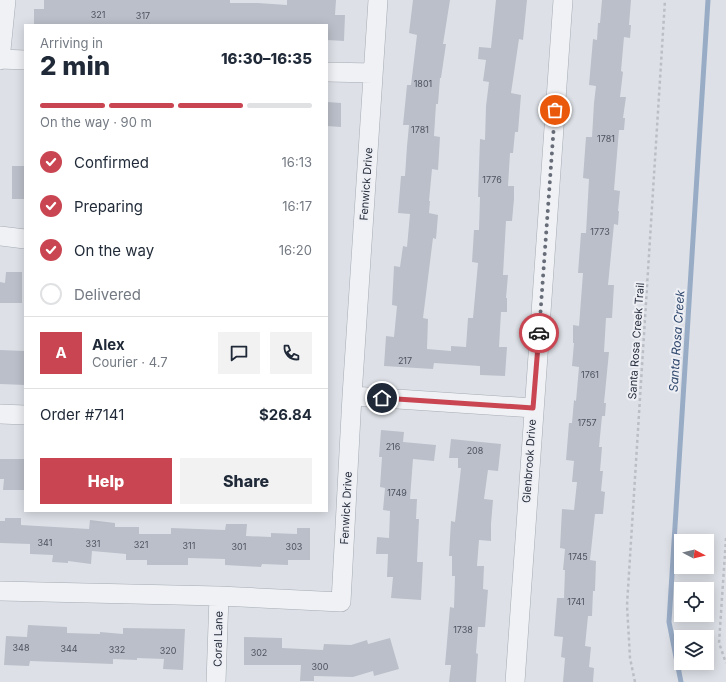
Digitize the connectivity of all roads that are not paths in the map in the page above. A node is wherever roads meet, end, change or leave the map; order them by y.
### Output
1 (6, 0) edge
2 (378, 0) edge
3 (563, 0) edge
4 (0, 60) edge
5 (24, 60) edge
6 (328, 72) edge
7 (373, 73) junction
8 (0, 236) edge
9 (24, 239) edge
10 (352, 396) junction
11 (533, 408) junction
12 (0, 414) edge
13 (24, 415) edge
14 (0, 591) edge
15 (219, 596) junction
16 (216, 682) edge
17 (515, 682) edge

1 - 4 street
2 - 7 street, Fenwick Drive
3 - 11 street, Glenbrook Drive
4 - 5 street
6 - 7 street
7 - 10 street, Fenwick Drive
8 - 9 street
10 - 11 street
10 - 15 street, Fenwick Drive
11 - 17 street, Glenbrook Drive
12 - 13 street
14 - 15 street, Fenwick Drive
15 - 16 street, Coral Lane

